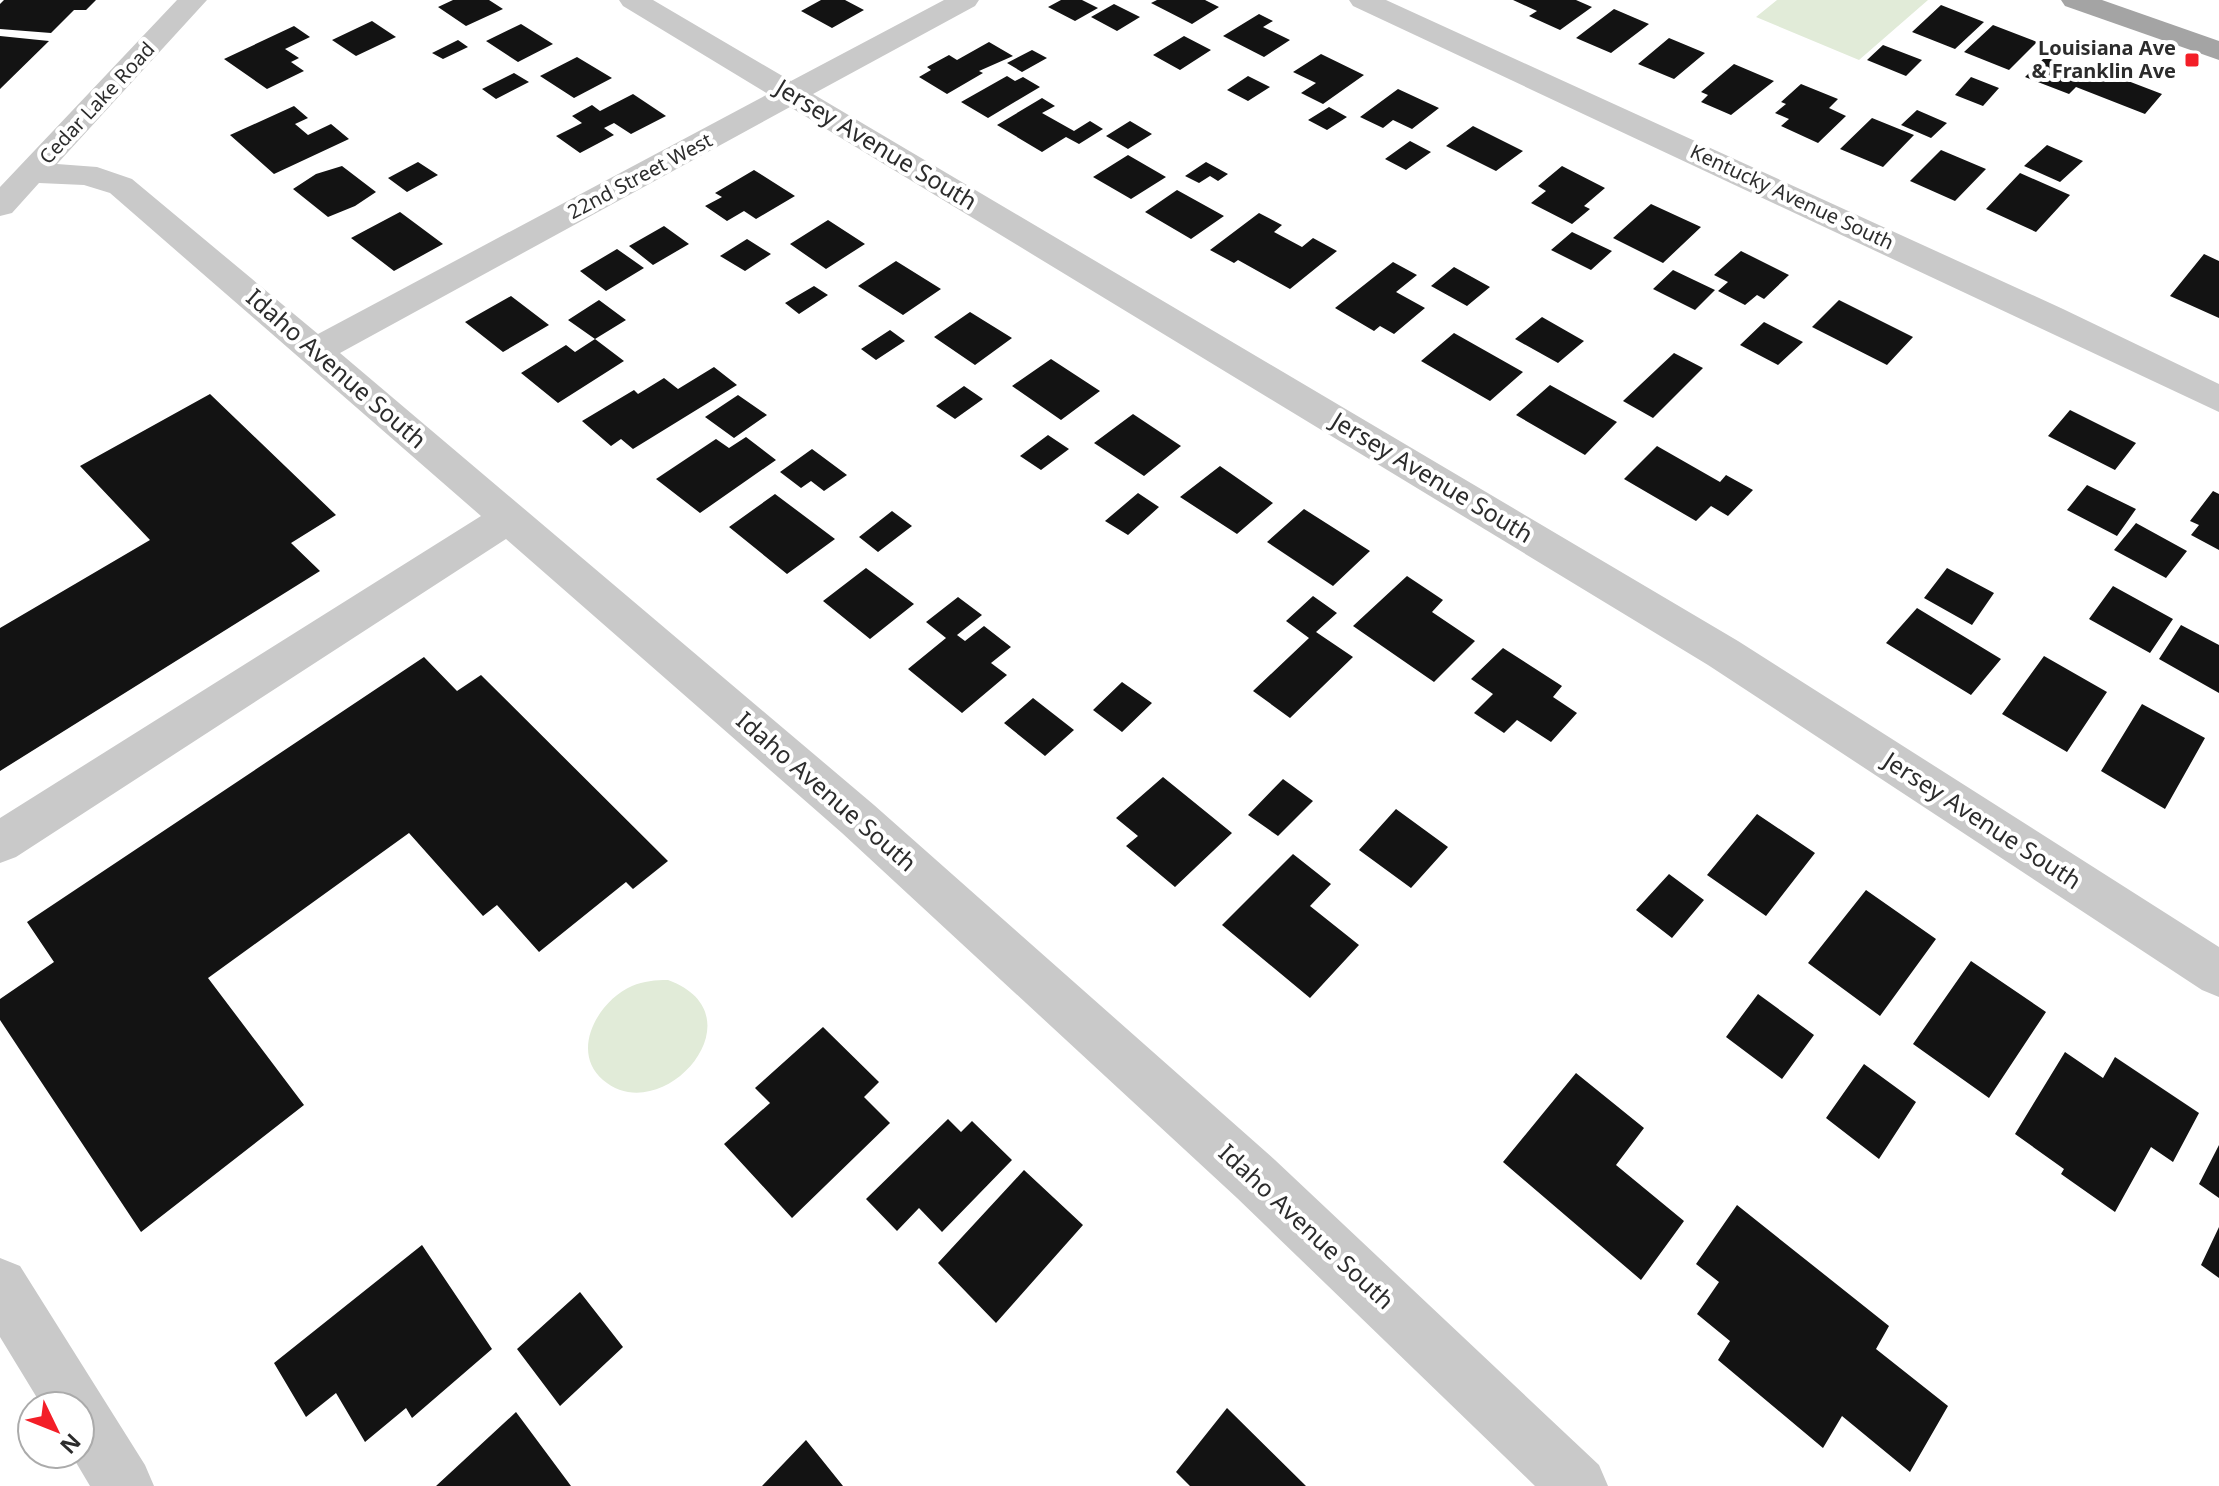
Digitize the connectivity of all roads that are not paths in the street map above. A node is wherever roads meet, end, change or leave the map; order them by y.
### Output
1 (193, 0) edge
2 (633, 0) edge
3 (965, 0) edge
4 (1363, 0) edge
5 (2075, 0) edge
6 (2219, 51) edge
7 (791, 95) junction
8 (30, 173) junction
9 (0, 206) edge
10 (315, 351) junction
11 (2219, 399) edge
12 (508, 518) junction
13 (0, 843) edge
14 (2219, 974) edge
15 (0, 1286) edge
16 (65, 1390) edge
17 (96, 1440) edge
18 (124, 1486) edge
19 (1578, 1486) edge

1 - 8 street, Cedar Lake Road
2 - 7 street, Jersey Avenue South
3 - 7 street, 22nd Street West
4 - 11 street, Kentucky Avenue South
5 - 6 main road
7 - 10 street, 22nd Street West
7 - 14 street, Jersey Avenue South
8 - 9 street, Cedar Lake Road
8 - 10 street, Idaho Avenue South
10 - 12 street, Idaho Avenue South
12 - 13 street
12 - 19 street, Idaho Avenue South
15 - 16 street
17 - 18 street

